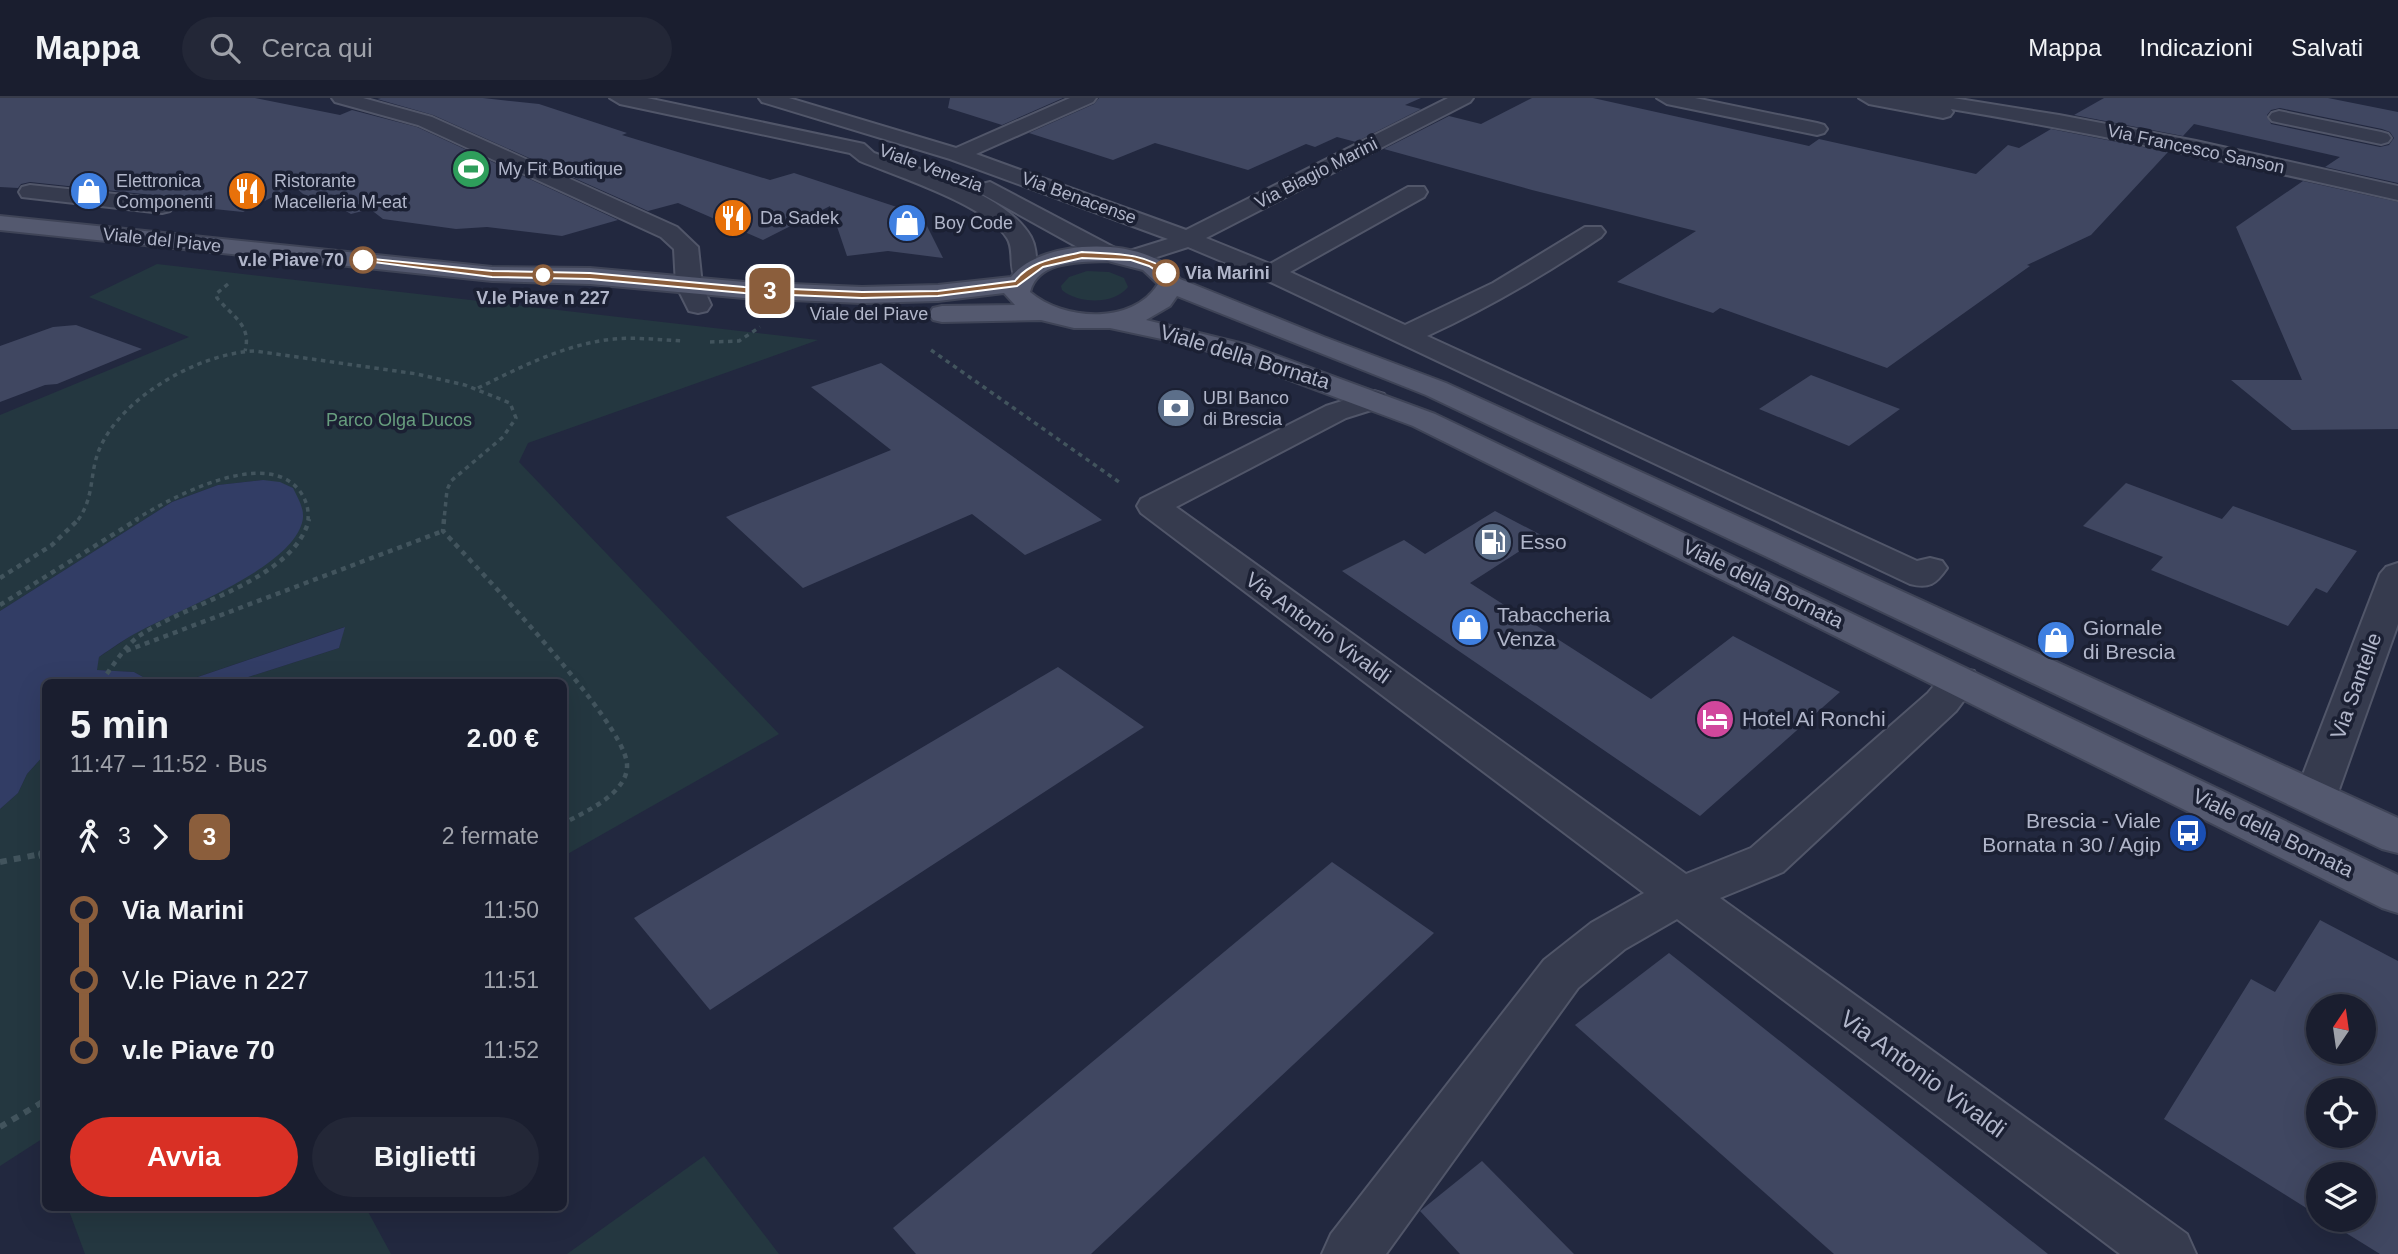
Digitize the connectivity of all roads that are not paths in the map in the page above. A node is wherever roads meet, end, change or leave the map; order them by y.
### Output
1 (342, 98) edge
2 (620, 98) edge
3 (769, 98) edge
4 (1463, 98) edge
5 (1667, 98) edge
6 (1869, 98) edge
7 (1917, 98) edge
8 (700, 99) edge
9 (1082, 99) edge
10 (745, 106) junction
11 (1989, 110) junction
12 (2279, 117) dead end
13 (1817, 129) dead end
14 (2389, 138) edge
15 (857, 148) junction
16 (957, 155) junction
17 (2333, 178) junction
18 (30, 192) dead end
19 (1416, 192) dead end
20 (2398, 193) edge
21 (58, 195) junction
22 (81, 205) junction
23 (0, 223) edge
24 (33, 226) junction
25 (1593, 232) dead end
26 (1178, 243) junction
27 (1120, 256) junction
28 (1271, 273) junction
29 (1021, 279) junction
30 (1168, 279) junction
31 (694, 295) junction
32 (1039, 313) junction
33 (1110, 320) junction
34 (1406, 335) junction
35 (1374, 400) junction
36 (1930, 568) dead end
37 (2398, 574) edge
38 (1960, 680) junction
39 (2315, 798) junction
40 (2398, 837) edge
41 (1680, 895) junction
42 (2398, 895) edge
43 (1351, 1254) edge
44 (2167, 1254) edge

1 - 31 street
2 - 15 street, Viale Venezia
3 - 16 street, Via Benacense
4 - 26 street, Via Biagio Marini
5 - 13 street
6 - 11 street
7 - 11 street, Via Francesco Sanson
8 - 10 street, Viale Venezia
9 - 16 street, Viale Venezia
10 - 15 street, Viale Venezia
10 - 27 street, Viale Venezia
11 - 17 street, Via Francesco Sanson
12 - 14 street
14 - 17 street
15 - 29 street, Viale Venezia
16 - 26 street, Via Benacense
17 - 20 street, Via Francesco Sanson
18 - 21 street
19 - 28 street
21 - 22 street
21 - 22 street
22 - 24 street
23 - 24 main road, Viale del Piave
24 - 31 main road, Viale del Piave
25 - 34 street
26 - 27 street, Via Biagio Marini
26 - 28 street
26 - 30 street
27 - 29 main road, Viale del Piave
27 - 30 main road, Viale della Bornata
28 - 34 street
29 - 31 main road, Viale del Piave
29 - 32 main road
30 - 33 main road
30 - 39 main road, Viale della Bornata
31 - 32 main road, Viale del Piave
32 - 33 main road, Viale del Piave
33 - 35 main road, Viale della Bornata
34 - 36 street
35 - 38 main road, Viale della Bornata
35 - 41 street, Via Antonio Vivaldi
37 - 39 street, Via Santelle
38 - 41 street
38 - 42 main road, Viale della Bornata
39 - 40 main road, Viale della Bornata
41 - 43 street
41 - 44 street, Via Antonio Vivaldi

